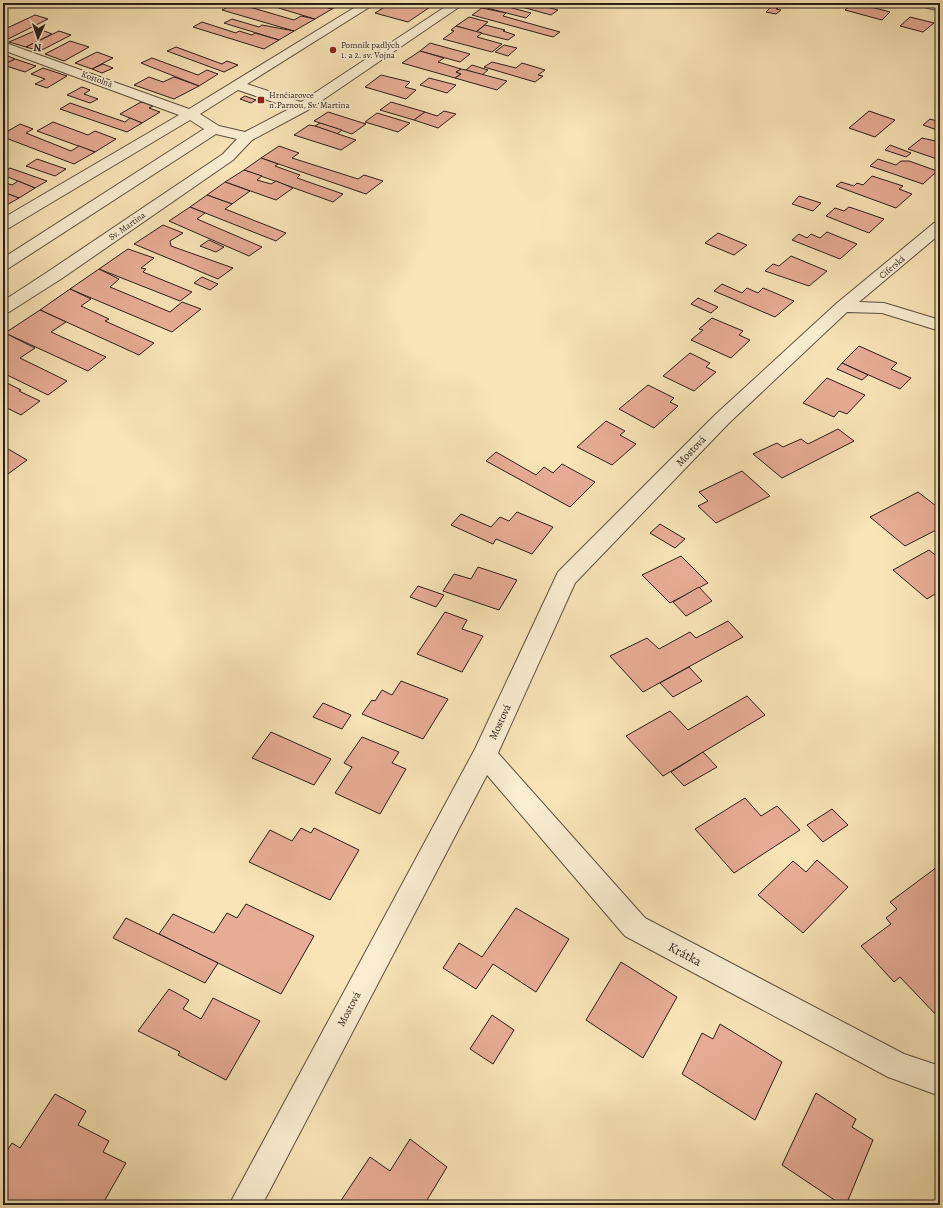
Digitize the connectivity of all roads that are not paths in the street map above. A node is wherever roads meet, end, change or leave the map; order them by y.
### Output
1 (370, 3) edge
2 (459, 3) edge
3 (924, 3) edge
4 (940, 7) edge
5 (3, 46) edge
6 (236, 85) junction
7 (303, 107) junction
8 (190, 114) junction
9 (214, 129) junction
10 (247, 137) junction
11 (3, 225) edge
12 (940, 226) edge
13 (3, 265) edge
14 (843, 307) junction
15 (3, 308) edge
16 (940, 326) edge
17 (485, 755) junction
18 (940, 1082) edge
19 (245, 1205) edge

1 - 6 street
2 - 7 street, Sv. Martina
3 - 4 street
5 - 8 street, Kostolná
6 - 7 street
6 - 8 street
7 - 10 street, Sv. Martina
8 - 9 street
8 - 11 street
9 - 10 street
9 - 13 street
10 - 15 street, Sv. Martina
12 - 14 street, Cíferská
14 - 16 street
14 - 17 street, Mostová
17 - 18 street, Krátka
17 - 19 street, Mostová

